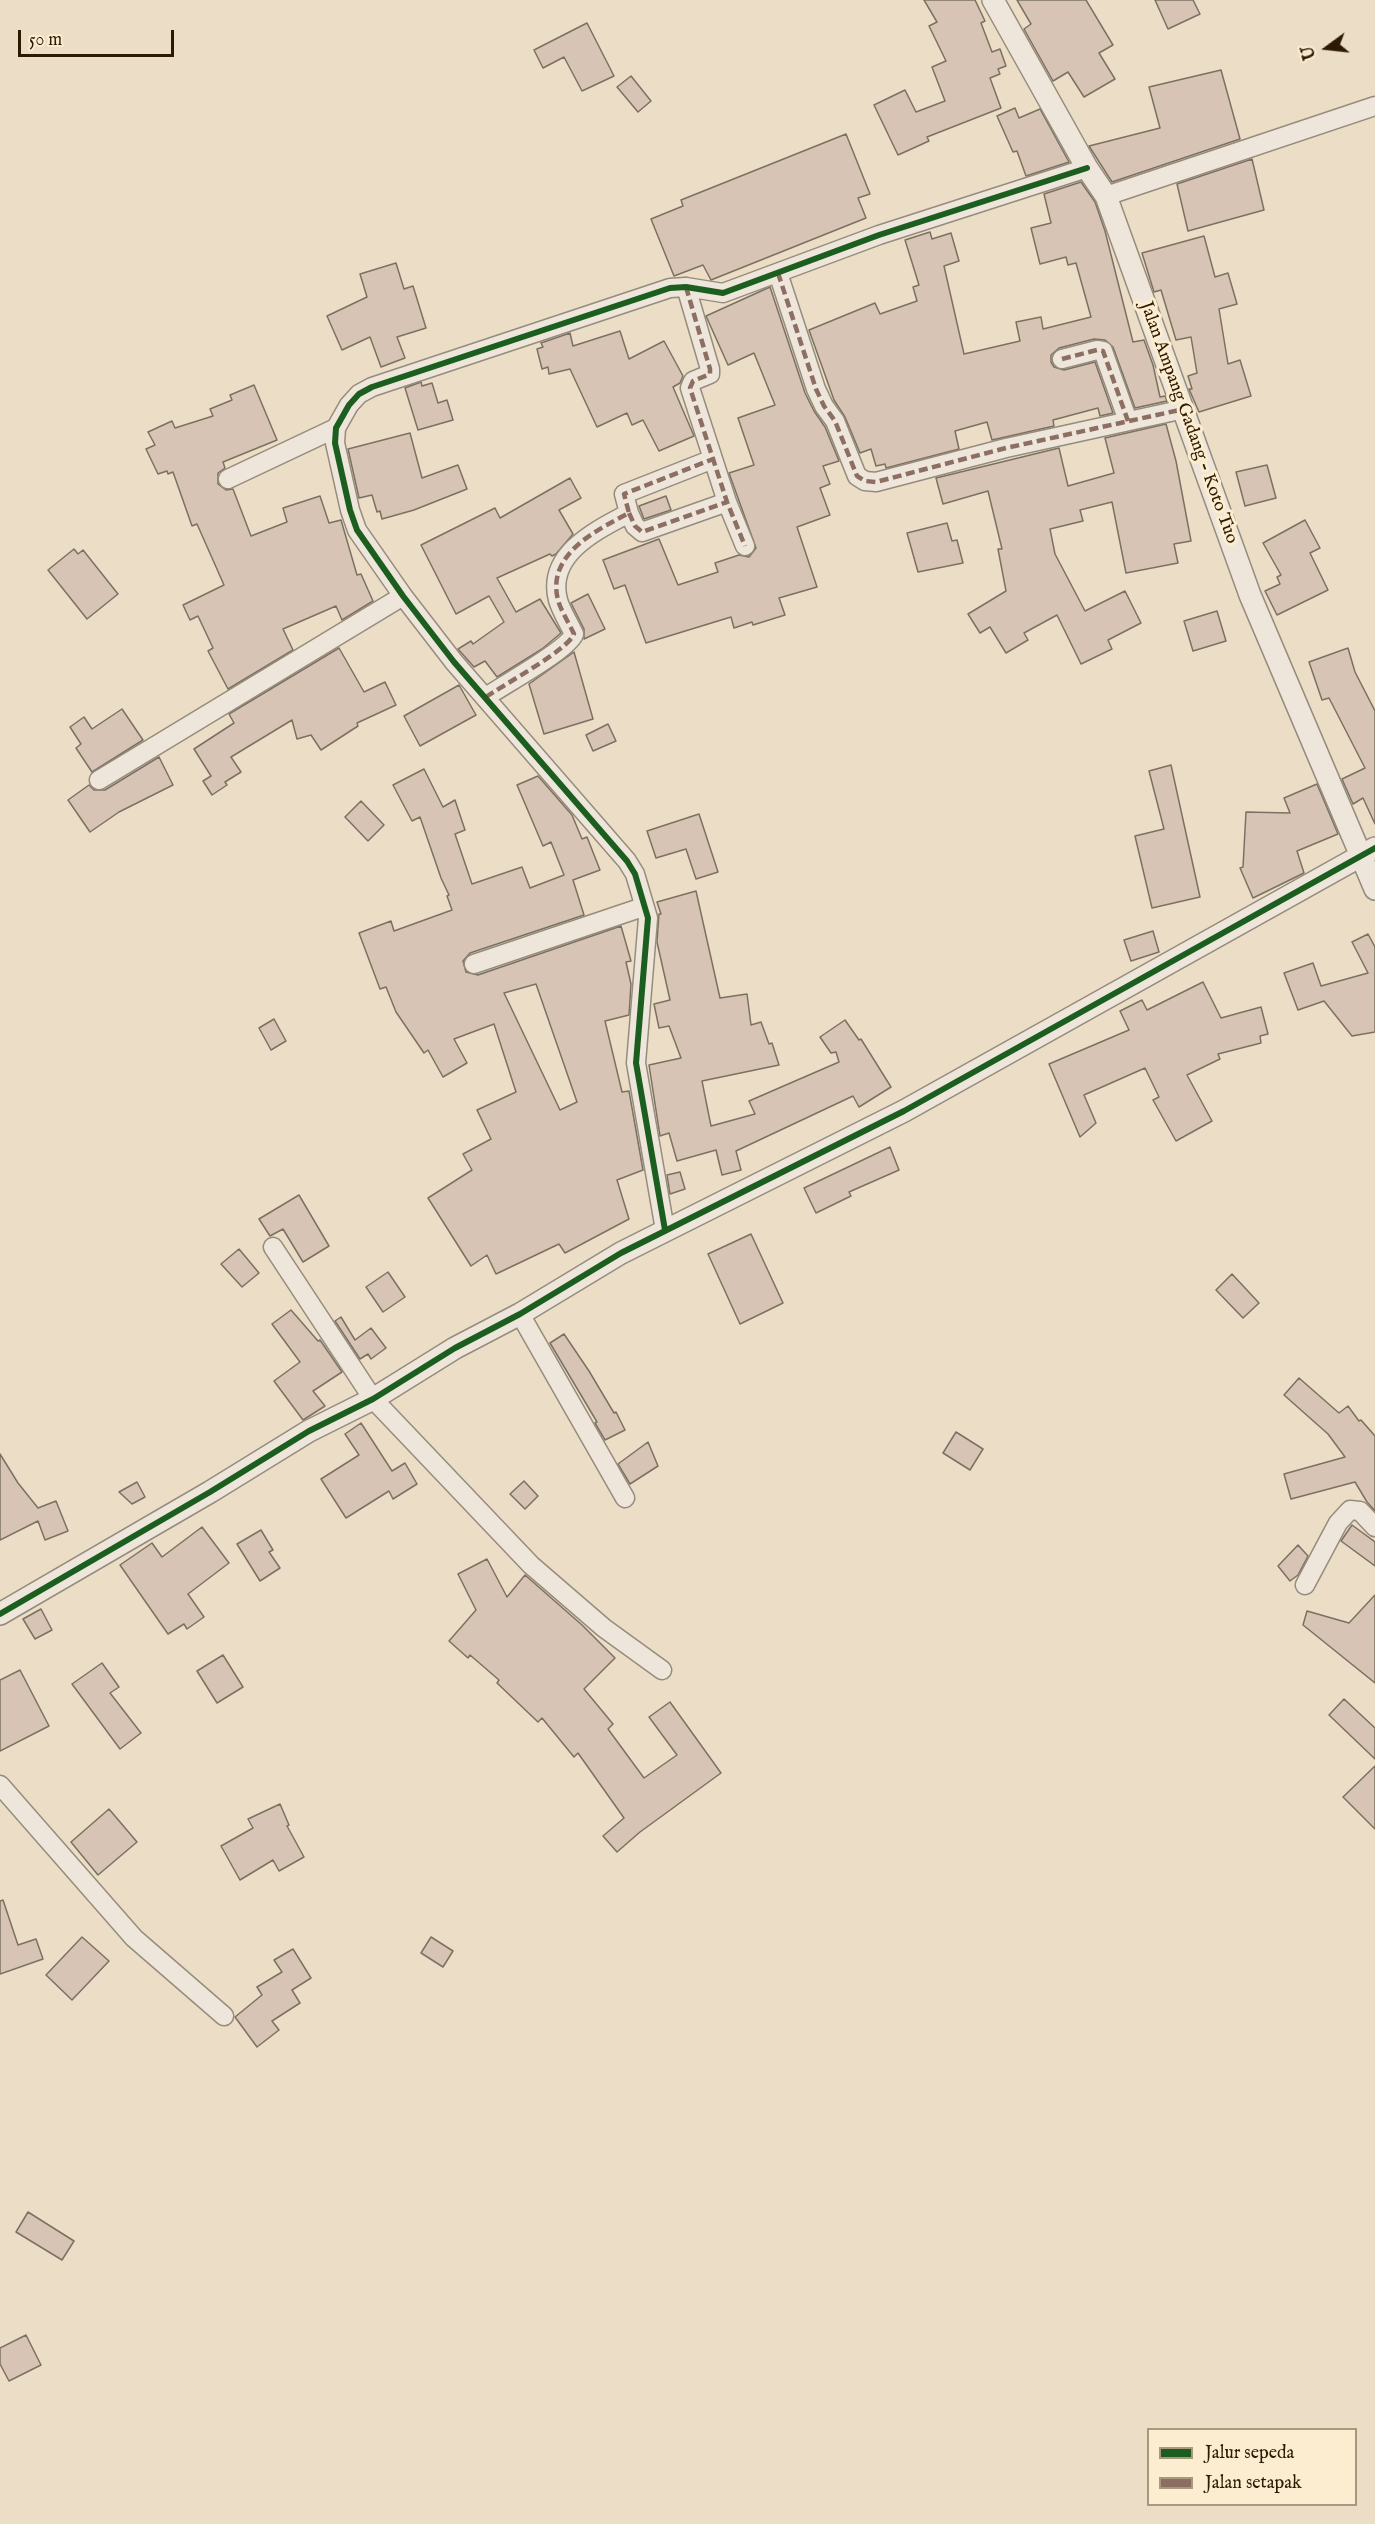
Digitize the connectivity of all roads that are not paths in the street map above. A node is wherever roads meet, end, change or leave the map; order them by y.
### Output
1 (993, 0) edge
2 (1375, 106) edge
3 (1087, 168) junction
4 (1106, 196) junction
5 (778, 273) junction
6 (686, 287) junction
7 (1062, 359) dead end
8 (1184, 409) junction
9 (1128, 421) junction
10 (336, 428) junction
11 (713, 459) junction
12 (228, 479) dead end
13 (727, 502) junction
14 (629, 513) junction
15 (745, 546) dead end
16 (403, 596) junction
17 (486, 697) junction
18 (99, 780) dead end
19 (1367, 853) edge
20 (1375, 889) edge
21 (644, 907) junction
22 (474, 964) dead end
23 (665, 1230) junction
24 (273, 1247) dead end
25 (520, 1314) junction
26 (373, 1399) junction
27 (625, 1498) dead end
28 (1375, 1527) edge
29 (1305, 1585) dead end
30 (0, 1614) edge
31 (662, 1670) dead end
32 (0, 1785) edge
33 (224, 2016) dead end

1 - 3 street, Jalan Ampang Gadang - Koto Tuo
2 - 4 street
3 - 4 street, Jalan Ampang Gadang - Koto Tuo
3 - 5 street
4 - 8 street, Jalan Ampang Gadang - Koto Tuo
5 - 6 street
5 - 9 street
6 - 10 street
6 - 11 street
7 - 9 street
8 - 9 street
8 - 19 street, Jalan Ampang Gadang - Koto Tuo
10 - 12 street
10 - 16 street
11 - 13 street
11 - 14 street
13 - 14 street
13 - 15 street
14 - 17 street
16 - 17 street
16 - 18 street
17 - 21 street
19 - 20 street, Jalan Ampang Gadang - Koto Tuo
19 - 23 street
21 - 22 street
21 - 23 street
23 - 25 street
24 - 26 street
25 - 26 street
25 - 27 street
26 - 30 street
26 - 31 street
28 - 29 street
32 - 33 street

